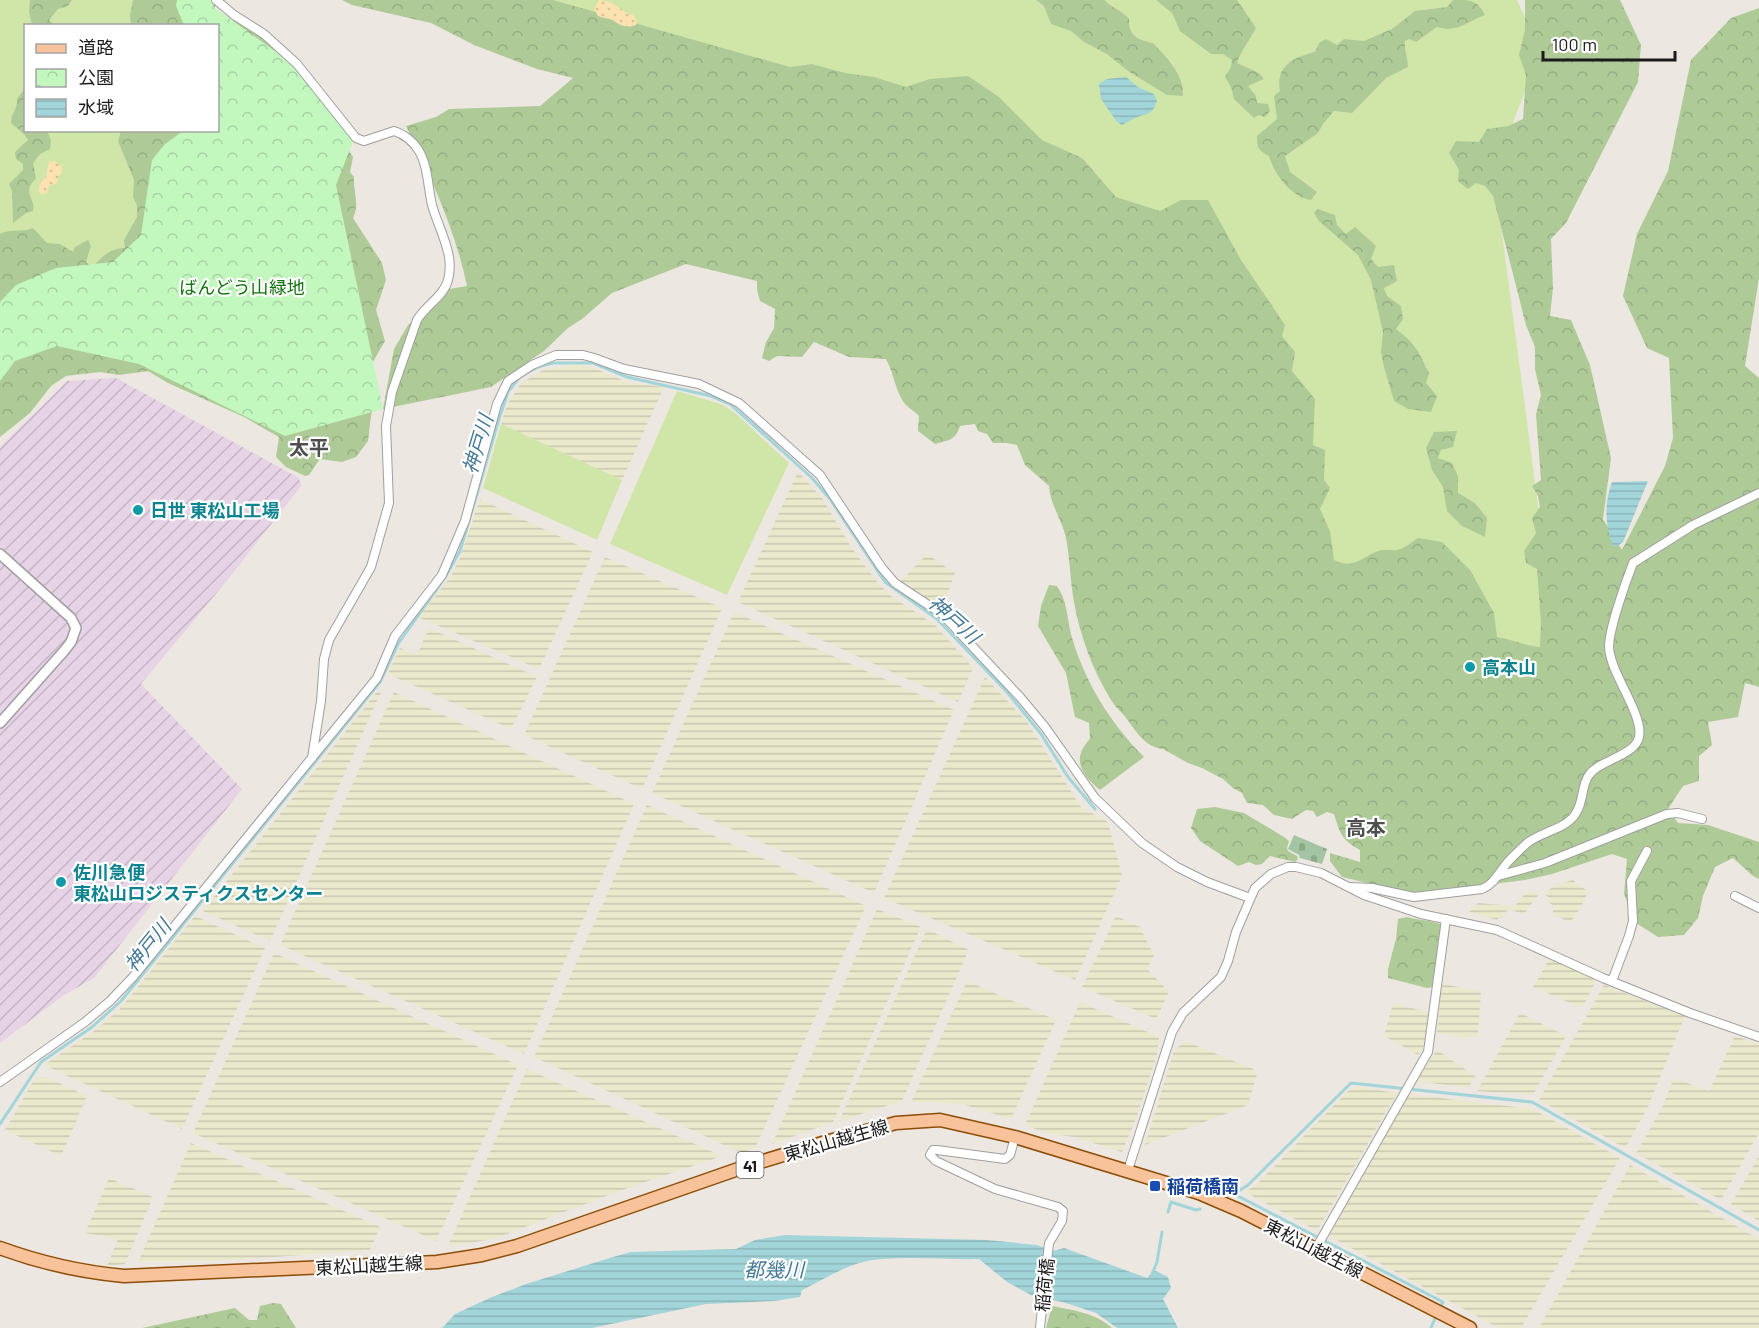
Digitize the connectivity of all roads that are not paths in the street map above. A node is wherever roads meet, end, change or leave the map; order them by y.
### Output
1 (216, 0) edge
2 (1759, 493) edge
3 (0, 554) edge
4 (0, 723) edge
5 (312, 759) junction
6 (1702, 819) dead end
7 (1647, 851) dead end
8 (1498, 876) junction
9 (1348, 887) junction
10 (1735, 896) dead end
11 (1250, 898) junction
12 (1759, 908) edge
13 (1446, 919) junction
14 (1612, 981) junction
15 (1759, 1037) edge
16 (0, 1082) edge
17 (1015, 1137) junction
18 (1128, 1170) junction
19 (0, 1248) edge
20 (1315, 1250) junction
21 (1040, 1328) edge
22 (1470, 1328) edge

1 - 5 street
2 - 8 street
3 - 4 street
5 - 11 street
5 - 16 street
6 - 8 street
7 - 14 street
8 - 9 street
9 - 11 street
9 - 13 street
10 - 12 street
11 - 18 street
13 - 14 street
13 - 20 street
14 - 15 street
17 - 18 main road, 東松山越生線 / 41
17 - 19 main road, 東松山越生線 / 41
17 - 21 street, 稲荷橋
18 - 20 main road, 東松山越生線 / 41
20 - 22 main road, 東松山越生線 / 41

